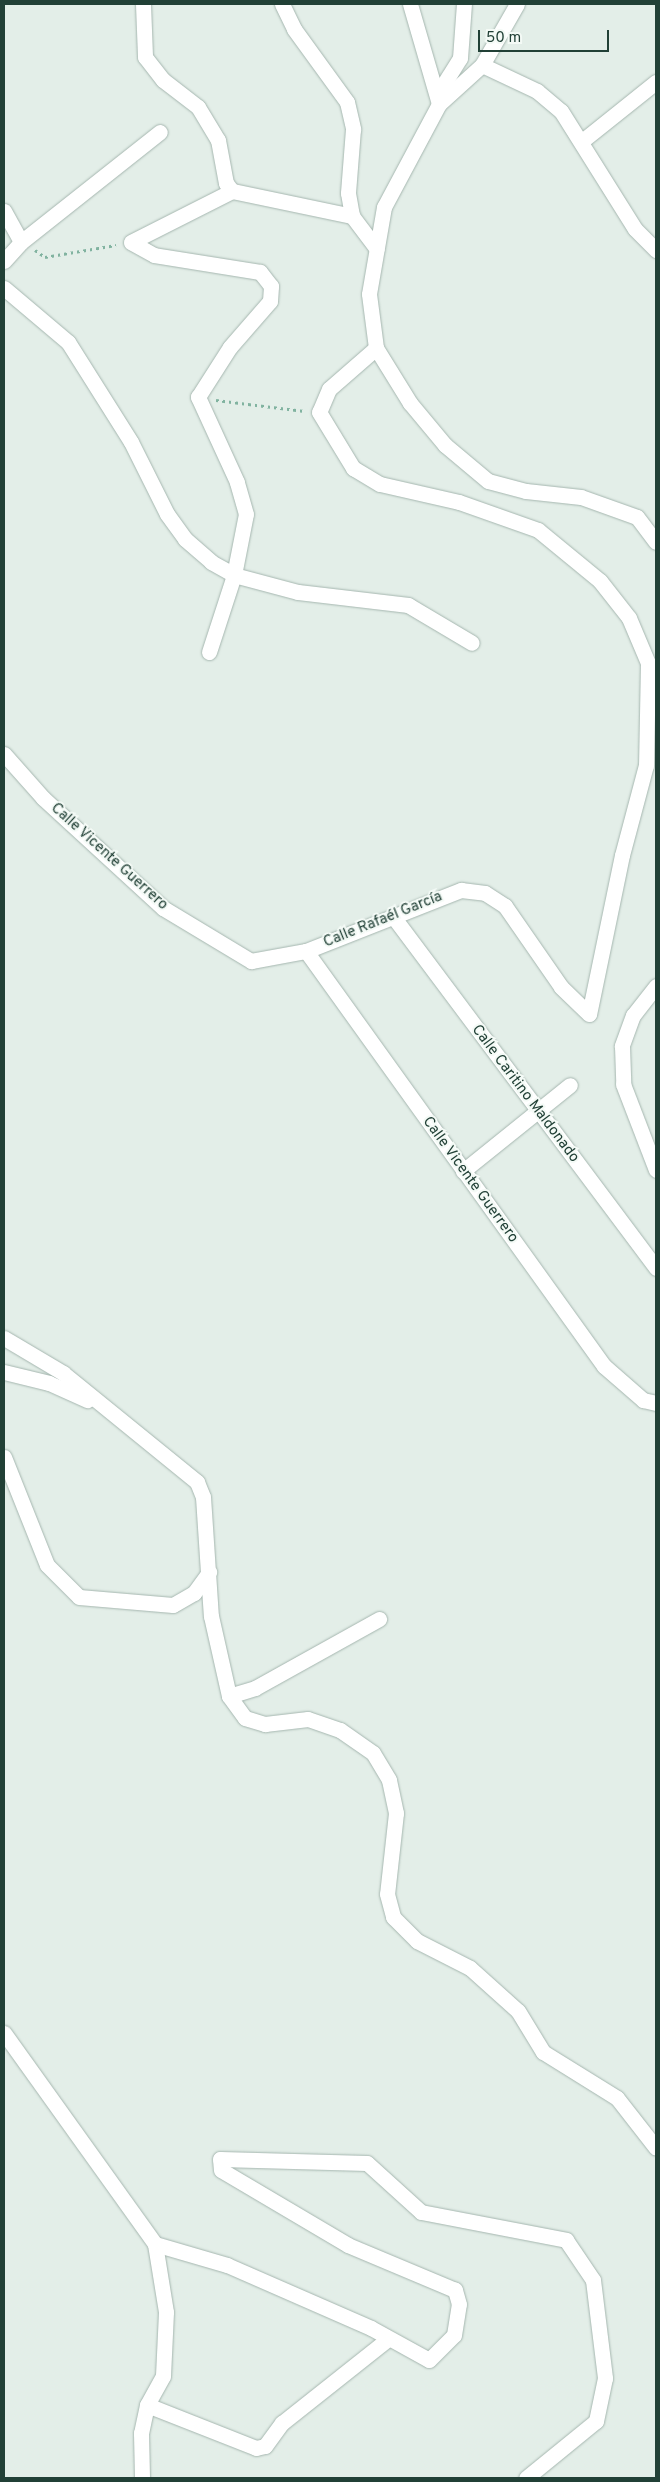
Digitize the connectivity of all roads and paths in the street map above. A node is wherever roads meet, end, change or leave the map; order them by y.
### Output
1 (144, 4) edge
2 (282, 4) edge
3 (410, 4) edge
4 (464, 4) edge
5 (517, 4) edge
6 (482, 65) junction
7 (656, 82) edge
8 (438, 98) junction
9 (160, 132) dead end
10 (582, 141) junction
11 (232, 191) junction
12 (4, 211) edge
13 (352, 216) junction
14 (21, 242) junction
15 (131, 242) junction
16 (377, 249) junction
17 (656, 250) edge
18 (4, 262) edge
19 (4, 288) edge
20 (376, 348) junction
21 (198, 397) junction
22 (319, 412) junction
23 (656, 542) edge
24 (234, 575) junction
25 (472, 642) dead end
26 (209, 652) dead end
27 (4, 754) edge
28 (395, 919) junction
29 (306, 950) junction
30 (251, 961) joint
31 (656, 986) edge
32 (570, 1085) dead end
33 (538, 1112) junction
34 (656, 1170) edge
35 (463, 1171) junction
36 (656, 1268) edge
37 (4, 1338) edge
38 (4, 1372) edge
39 (650, 1402) edge
40 (101, 1407) junction
41 (4, 1457) edge
42 (208, 1572) junction
43 (379, 1618) dead end
44 (229, 1696) junction
45 (4, 2033) edge
46 (656, 2148) edge
47 (155, 2244) junction
48 (388, 2339) junction
49 (147, 2405) junction
50 (142, 2478) edge
51 (526, 2478) edge

1 - 11 street
2 - 13 street
3 - 8 street
4 - 8 street
5 - 6 street
6 - 8 street
6 - 10 street
7 - 10 street
8 - 16 street
9 - 14 street
10 - 17 street
11 - 13 street
11 - 15 street
12 - 14 street
13 - 16 street
14 - 15 path
14 - 18 street
15 - 21 street
16 - 20 street
19 - 24 street
20 - 22 street
20 - 23 street
21 - 22 path
21 - 24 street
22 - 28 street, Calle Rafaél García
24 - 25 street
24 - 26 street
27 - 30 street, Calle Vicente Guerrero
28 - 29 street, Calle Rafaél García
28 - 33 street, Calle Caritino Maldonado
29 - 30 street, Calle Rafaél García
29 - 35 street, Calle Vicente Guerrero
31 - 34 street
32 - 33 street
33 - 35 street
33 - 36 street, Calle Caritino Maldonado
35 - 39 street, Calle Vicente Guerrero
37 - 40 street
38 - 40 street
40 - 42 street
41 - 42 street
42 - 44 street
43 - 44 street
44 - 46 street
45 - 47 street
47 - 48 street
47 - 49 street
48 - 49 street
48 - 51 street
49 - 50 street

